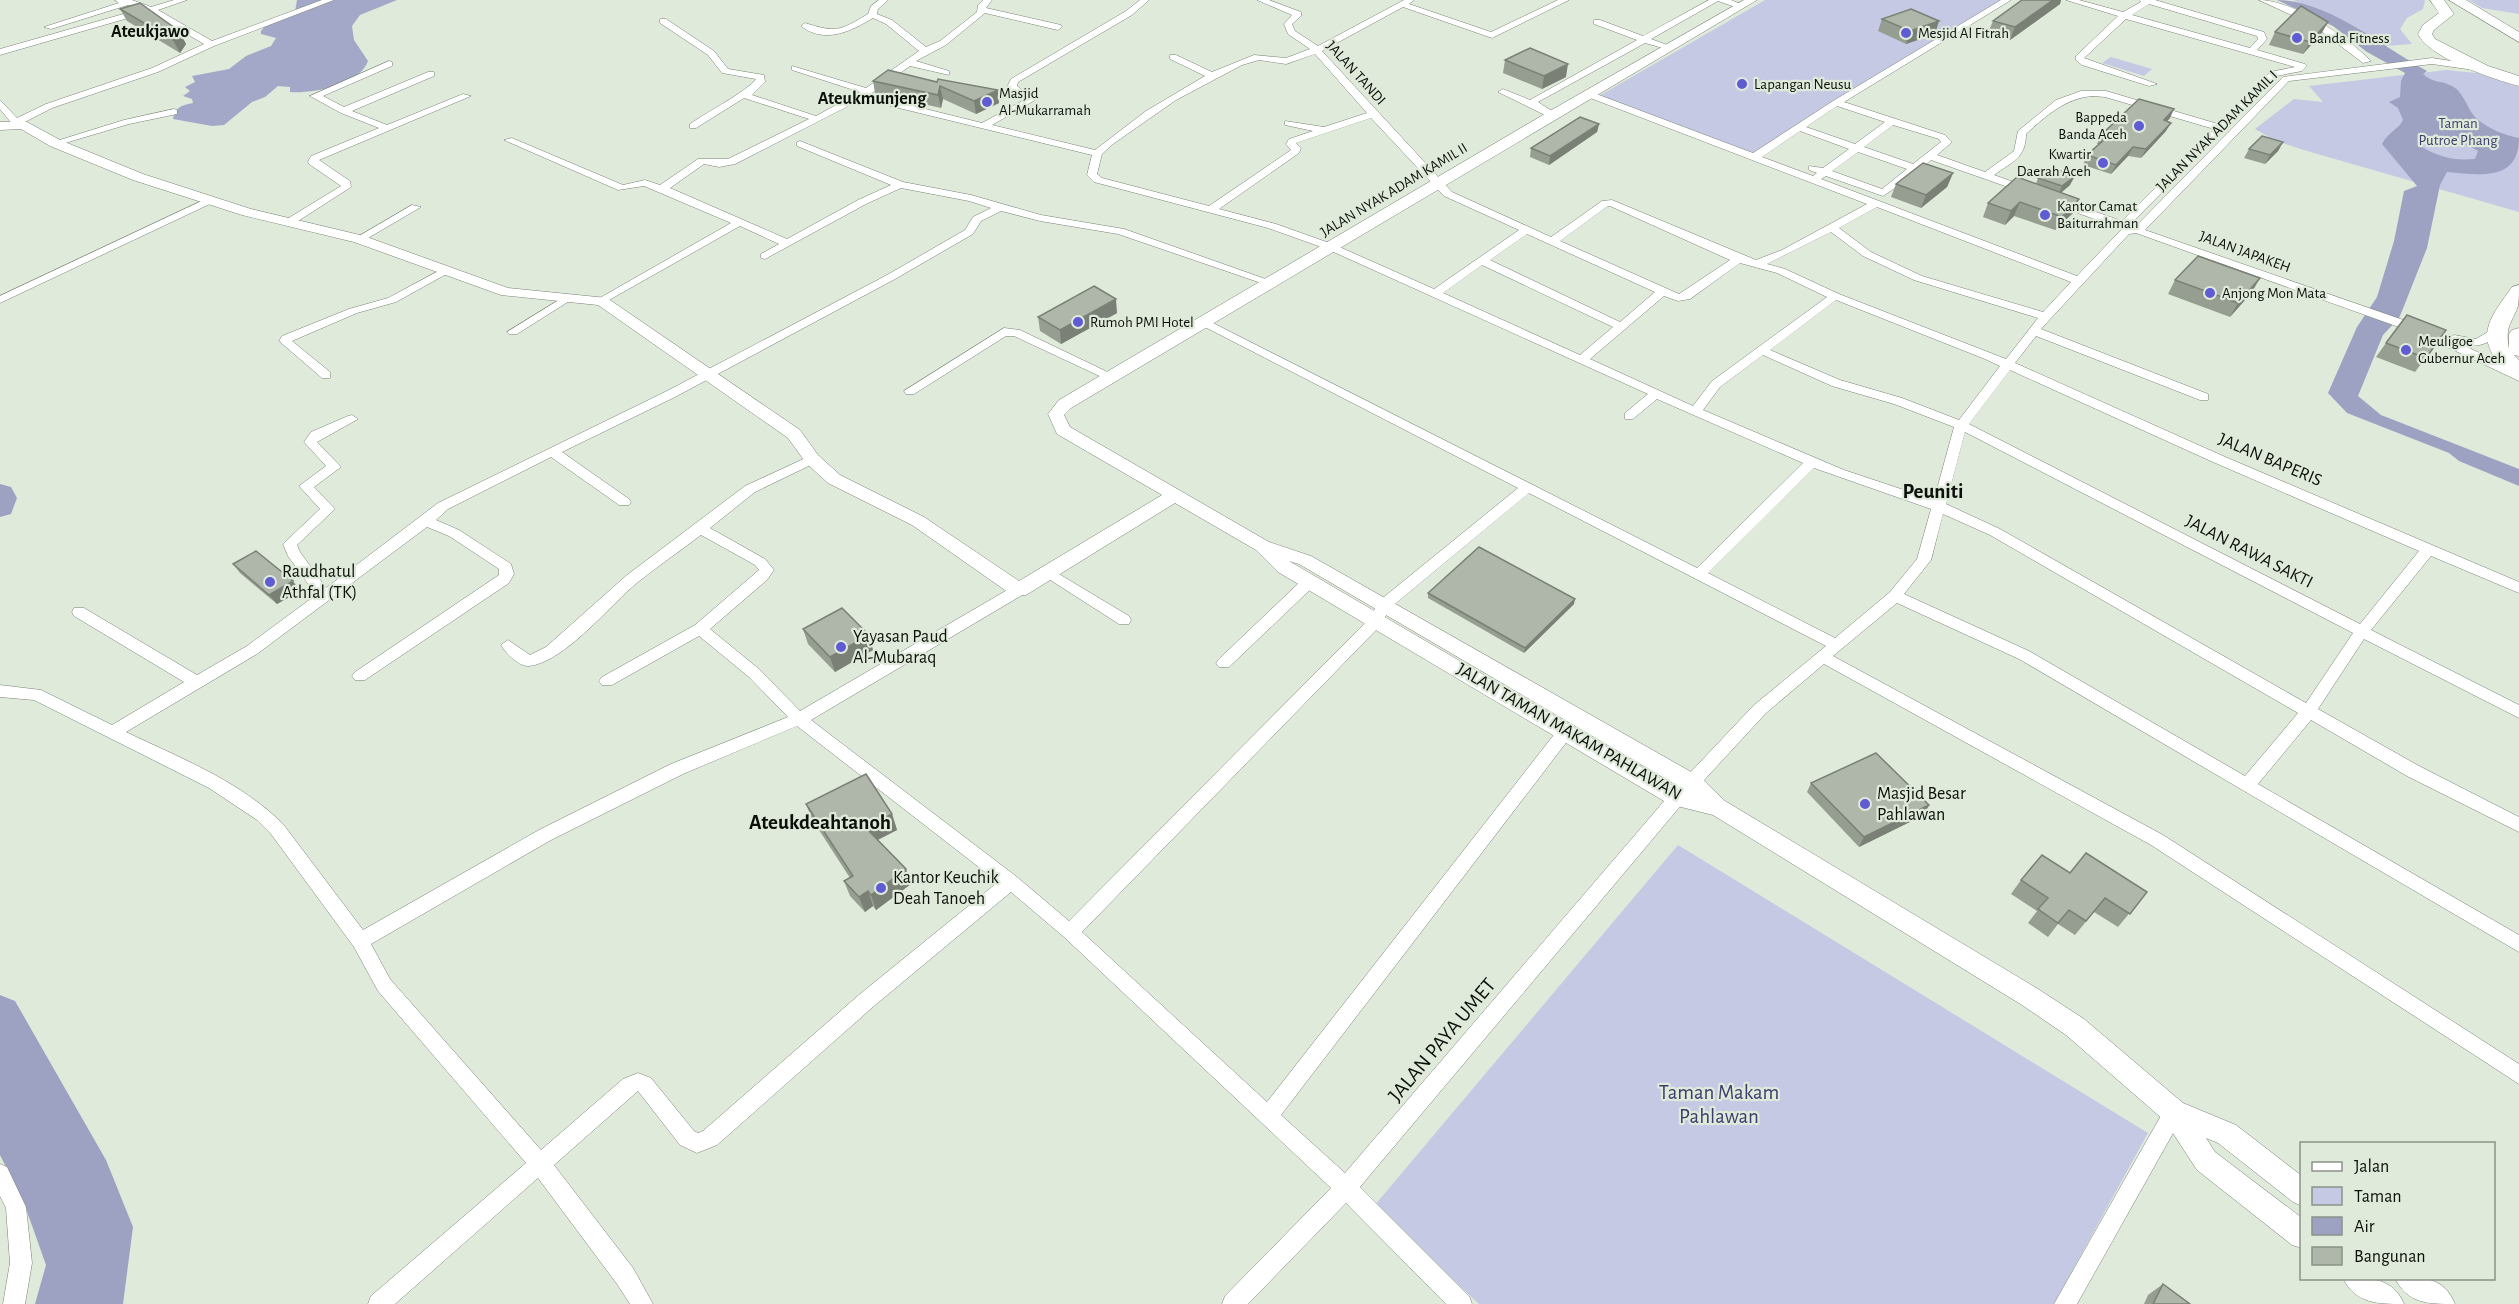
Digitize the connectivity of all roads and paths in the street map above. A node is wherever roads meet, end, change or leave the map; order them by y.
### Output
1 (119, 0) edge
2 (183, 0) edge
3 (330, 0) edge
4 (884, 0) edge
5 (988, 0) edge
6 (1145, 0) edge
7 (1565, 0) edge
8 (1714, 0) edge
9 (1722, 0) edge
10 (2007, 0) edge
11 (2070, 0) edge
12 (2263, 0) edge
13 (2437, 0) edge
14 (2456, 0) edge
15 (1267, 1) edge
16 (2147, 1) edge
17 (130, 2) junction
18 (1406, 2) edge
19 (1747, 3) edge
20 (150, 9) junction
21 (982, 10) junction
22 (872, 15) junction
23 (2125, 15) junction
24 (2442, 20) junction
25 (663, 21) dead end
26 (1597, 22) dead end
27 (805, 26) dead end
28 (48, 27) dead end
29 (1058, 27) dead end
30 (2502, 28) junction
31 (2519, 38) edge
32 (1642, 39) junction
33 (211, 44) junction
34 (1667, 48) junction
35 (2437, 48) junction
36 (1316, 49) junction
37 (925, 51) junction
38 (0, 52) edge
39 (2251, 52) junction
40 (1173, 57) dead end
41 (908, 62) junction
42 (2372, 63) junction
43 (389, 64) dead end
44 (2308, 68) junction
45 (795, 69) dead end
46 (2483, 69) junction
47 (946, 73) dead end
48 (431, 74) dead end
49 (2318, 74) junction
50 (1212, 76) junction
51 (2519, 81) edge
52 (2152, 84) dead end
53 (1503, 92) dead end
54 (863, 94) junction
55 (1588, 94) junction
56 (746, 95) junction
57 (465, 96) dead end
58 (1836, 103) junction
59 (0, 104) edge
60 (1532, 104) junction
61 (344, 111) junction
62 (174, 112) dead end
63 (1373, 114) junction
64 (1552, 115) junction
65 (817, 119) junction
66 (1892, 121) junction
67 (16, 123) junction
68 (1288, 123) dead end
69 (0, 126) edge
70 (693, 126) dead end
71 (983, 126) junction
72 (387, 128) junction
73 (1800, 128) junction
74 (2219, 128) junction
75 (1324, 130) junction
76 (509, 140) dead end
77 (55, 143) junction
78 (800, 144) dead end
79 (1857, 148) junction
80 (1766, 150) junction
81 (1098, 153) junction
82 (1756, 156) junction
83 (1931, 156) junction
84 (1916, 169) junction
85 (1824, 172) junction
86 (1986, 176) junction
87 (1815, 180) junction
88 (900, 184) junction
89 (1438, 184) junction
90 (662, 189) junction
91 (2038, 195) edge
92 (2049, 199) edge
93 (208, 201) junction
94 (1875, 204) junction
95 (416, 207) dead end
96 (1000, 207) junction
97 (1212, 209) junction
98 (291, 221) junction
99 (738, 223) junction
100 (1832, 227) junction
101 (1527, 229) junction
102 (2124, 229) junction
103 (2139, 230) junction
104 (359, 239) junction
105 (1552, 240) junction
106 (788, 244) junction
107 (1330, 247) junction
108 (1786, 252) junction
109 (765, 256) dead end
110 (1738, 259) junction
111 (1482, 261) junction
112 (1759, 263) junction
113 (446, 270) junction
114 (1781, 271) junction
115 (2077, 280) junction
116 (1270, 283) junction
117 (2519, 291) edge
118 (1662, 292) junction
119 (1437, 293) junction
120 (1835, 296) junction
121 (567, 298) junction
122 (0, 300) edge
123 (602, 301) junction
124 (2045, 316) junction
125 (1205, 323) junction
126 (1620, 326) junction
127 (2034, 331) junction
128 (513, 332) dead end
129 (2427, 333) junction
130 (2511, 344) edge
131 (1763, 351) junction
132 (1583, 359) junction
133 (2007, 366) junction
134 (2519, 372) edge
135 (708, 373) junction
136 (326, 375) dead end
137 (1112, 377) junction
138 (2519, 377) edge
139 (910, 391) dead end
140 (1657, 393) junction
141 (2204, 398) dead end
142 (1696, 411) junction
143 (1056, 414) joint
144 (1629, 416) dead end
145 (352, 419) dead end
146 (1961, 424) junction
147 (553, 452) junction
148 (812, 459) junction
149 (1812, 462) junction
150 (1528, 487) junction
151 (1173, 496) junction
152 (624, 502) dead end
153 (1940, 507) junction
154 (426, 521) junction
155 (700, 529) junction
156 (1262, 546) junction
157 (2430, 548) junction
158 (1049, 573) junction
159 (1700, 573) junction
160 (1309, 582) junction
161 (2519, 588) edge
162 (1019, 590) junction
163 (324, 595) junction
164 (1895, 596) junction
165 (79, 612) dead end
166 (1380, 613) junction
167 (1124, 620) dead end
168 (700, 629) junction
169 (2361, 632) junction
170 (508, 645) dead end
171 (1837, 645) junction
172 (1823, 657) junction
173 (1224, 663) dead end
174 (360, 676) dead end
175 (608, 681) dead end
176 (196, 682) junction
177 (0, 691) edge
178 (1517, 692) junction
179 (2308, 712) junction
180 (2519, 712) edge
181 (800, 719) junction
182 (1566, 731) junction
183 (112, 732) junction
184 (2247, 786) junction
185 (1685, 790) junction
186 (2519, 825) edge
187 (1011, 882) junction
188 (1070, 932) junction
189 (360, 941) junction
190 (2519, 944) edge
191 (2519, 1074) edge
192 (2174, 1113) junction
193 (1268, 1116) junction
194 (540, 1163) junction
195 (0, 1174) edge
196 (1346, 1188) junction
197 (2300, 1192) edge
198 (2300, 1234) edge
199 (2360, 1280) edge
200 (2411, 1280) edge
201 (14, 1304) edge
202 (379, 1304) edge
203 (642, 1304) edge
204 (1233, 1304) edge
205 (1461, 1304) edge
206 (2065, 1304) edge
207 (2390, 1304) edge
208 (2441, 1304) edge

1 - 17 street
2 - 20 street
3 - 33 street
4 - 22 street
5 - 21 street
6 - 71 street
7 - 18 street
8 - 32 street
9 - 19 street
10 - 58 street
11 - 23 street
12 - 42 street
13 - 24 highway
14 - 30 highway
15 - 36 street, JALAN TANDI
16 - 23 street
16 - 39 street
17 - 20 street
17 - 28 street
18 - 36 street
19 - 34 street, JALAN NYAK ADAM KAMIL II
20 - 33 street
20 - 38 street
21 - 29 street
21 - 37 street
22 - 27 street
22 - 37 street
23 - 39 street
23 - 52 street
24 - 30 highway
24 - 35 highway
25 - 56 street
26 - 32 street
30 - 31 highway
32 - 34 street
32 - 60 street
33 - 67 street
34 - 55 street, JALAN NYAK ADAM KAMIL II
35 - 42 street, JALAN NYAK ADAM KAMIL I
35 - 46 highway
36 - 50 street
36 - 63 street, JALAN TANDI
37 - 41 street
39 - 44 street
40 - 50 street
41 - 47 street
41 - 54 street
42 - 44 street, JALAN NYAK ADAM KAMIL I
42 - 46 street, JALAN NYAK ADAM KAMIL I
42 - 49 street, JALAN NYAK ADAM KAMIL I
43 - 61 street
44 - 49 street
44 - 74 street, JALAN NYAK ADAM KAMIL I
45 - 54 street
46 - 51 highway
48 - 61 street
49 - 103 street, JALAN NYAK ADAM KAMIL I
50 - 81 street
53 - 60 street
54 - 65 street
54 - 71 street
55 - 64 street, JALAN NYAK ADAM KAMIL II
55 - 82 street
56 - 65 street
56 - 70 street
57 - 72 street
58 - 66 street
58 - 73 street
59 - 67 street
60 - 64 street
61 - 72 street
62 - 77 street
63 - 75 street
63 - 89 street, JALAN TANDI
64 - 89 street, JALAN NYAK ADAM KAMIL II
65 - 90 street
66 - 79 street
66 - 83 street
67 - 69 street
67 - 77 street
68 - 75 street
71 - 81 street
72 - 98 street
73 - 79 street
73 - 80 street
74 - 86 street
74 - 102 street, JALAN NYAK ADAM KAMIL I
75 - 97 street
76 - 90 street
77 - 93 street
78 - 88 street
79 - 84 street
79 - 85 street
80 - 82 street
80 - 85 street
81 - 97 street
82 - 87 street
83 - 84 street
83 - 86 street
84 - 85 street
85 - 87 street
86 - 91 street
87 - 94 street
88 - 96 street
88 - 106 street
89 - 101 street, JALAN TANDI
89 - 107 street, JALAN NYAK ADAM KAMIL II
90 - 99 street
92 - 102 street, JALAN JAPAKEH
93 - 98 street
93 - 122 street
94 - 100 street
94 - 115 street
95 - 104 street
96 - 116 street
96 - 135 street
97 - 107 street
98 - 104 street
99 - 106 street
99 - 123 street
100 - 108 street
100 - 124 street
101 - 105 street, JALAN TANDI
101 - 111 street
102 - 103 street, JALAN JAPAKEH
102 - 115 street, JALAN NYAK ADAM KAMIL I
103 - 129 street, JALAN JAPAKEH
104 - 113 street
105 - 110 street, JALAN BAPERIS
105 - 118 street, JALAN TANDI
106 - 109 street
107 - 116 street, JALAN NYAK ADAM KAMIL II
107 - 119 street
108 - 112 street
108 - 114 street
110 - 112 street, JALAN BAPERIS
110 - 118 street
111 - 119 street
111 - 126 street
112 - 114 street, JALAN BAPERIS
113 - 121 street
113 - 136 street
114 - 120 street, JALAN BAPERIS
115 - 124 street, JALAN NYAK ADAM KAMIL I
116 - 125 street, JALAN NYAK ADAM KAMIL II
117 - 130 highway
118 - 126 street
119 - 132 street
120 - 131 street
120 - 133 street, JALAN BAPERIS
121 - 123 street
121 - 128 street
123 - 135 street
124 - 127 street, JALAN NYAK ADAM KAMIL I
125 - 137 street, JALAN NYAK ADAM KAMIL II
125 - 150 street
126 - 132 street
127 - 133 street, JALAN NYAK ADAM KAMIL I
127 - 141 street
129 - 130 street
129 - 138 street
130 - 134 highway
131 - 142 street
131 - 146 street, JALAN RAWA SAKTI
132 - 140 street
133 - 146 street, JALAN NYAK ADAM KAMIL I
133 - 157 street, JALAN BAPERIS
135 - 147 street
135 - 148 street
137 - 139 street
137 - 143 street, JALAN NYAK ADAM KAMIL II
140 - 142 street
140 - 144 street
142 - 149 street
143 - 151 street, JALAN TAMAN MAKAM PAHLAWAN
145 - 163 street
146 - 153 street, JALAN PAYA UMET
146 - 169 street, JALAN RAWA SAKTI
147 - 152 street
147 - 154 street
148 - 155 street
148 - 162 street
149 - 153 street
149 - 159 street
150 - 159 street
150 - 166 street
151 - 156 street, JALAN TAMAN MAKAM PAHLAWAN
151 - 158 street
153 - 164 street, JALAN PAYA UMET
153 - 179 street
154 - 163 street
154 - 174 street
155 - 168 street
155 - 170 street
156 - 160 street, JALAN TAMAN MAKAM PAHLAWAN
156 - 166 street
157 - 161 street, JALAN BAPERIS
157 - 169 street
158 - 162 street
158 - 167 street
159 - 171 street
160 - 166 street, JALAN TAMAN MAKAM PAHLAWAN
160 - 173 street
162 - 181 street
163 - 176 street
164 - 171 street, JALAN PAYA UMET
164 - 184 street
165 - 176 street
166 - 178 street, JALAN TAMAN MAKAM PAHLAWAN
166 - 188 street
168 - 175 street
168 - 181 street
169 - 179 street
169 - 180 street, JALAN RAWA SAKTI
171 - 172 street, JALAN PAYA UMET
172 - 185 street, JALAN PAYA UMET
172 - 191 street
176 - 183 street
177 - 183 street
178 - 182 street, JALAN TAMAN MAKAM PAHLAWAN
178 - 185 street
179 - 184 street
179 - 186 street
181 - 187 street
181 - 189 street
182 - 185 street, JALAN TAMAN MAKAM PAHLAWAN
182 - 193 street
183 - 189 street
184 - 190 street
185 - 192 street, JALAN TAMAN MAKAM PAHLAWAN
185 - 196 street, JALAN PAYA UMET
187 - 188 street
187 - 194 street
188 - 193 street
189 - 194 street
192 - 197 street, JALAN TAMAN MAKAM PAHLAWAN
192 - 198 street, JALAN TAMAN MAKAM PAHLAWAN
192 - 206 street
193 - 196 street
194 - 202 street
194 - 203 street
195 - 201 street
196 - 204 street, JALAN PAYA UMET
196 - 205 street
199 - 207 street
200 - 208 street

